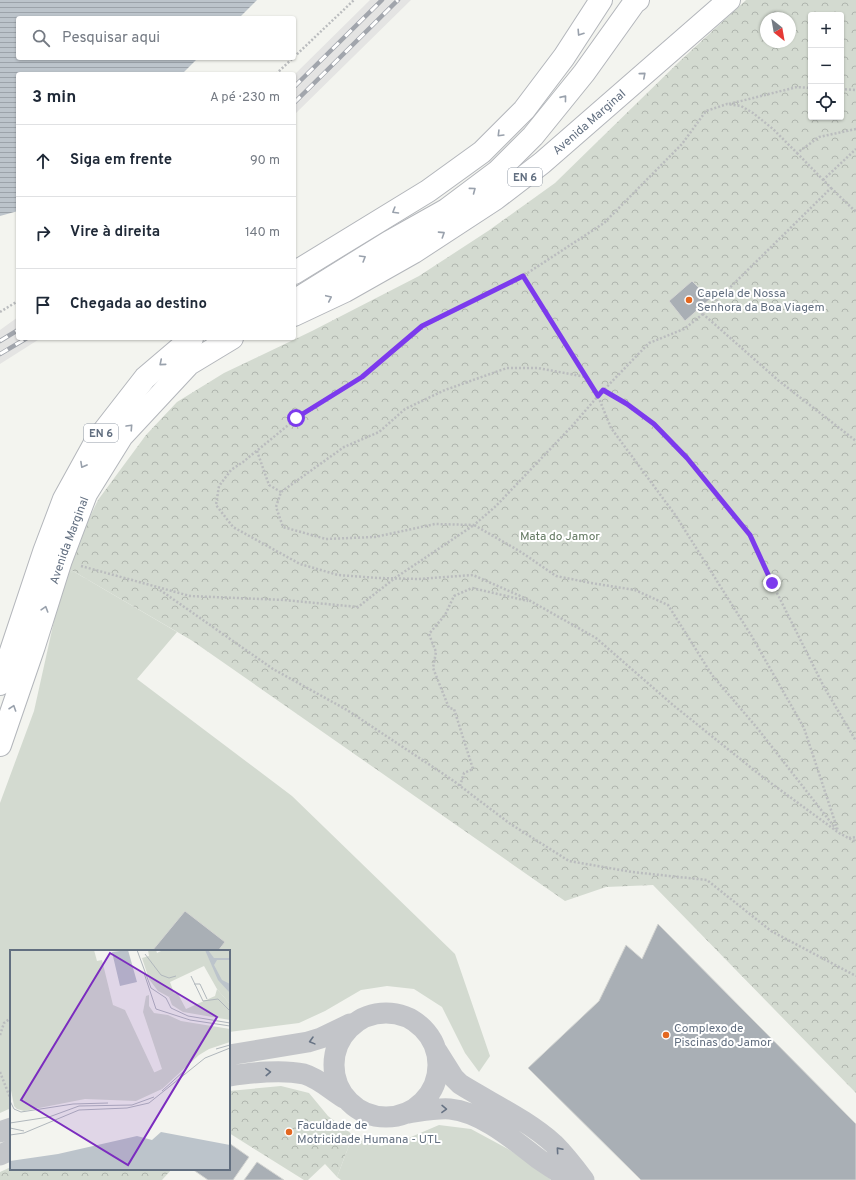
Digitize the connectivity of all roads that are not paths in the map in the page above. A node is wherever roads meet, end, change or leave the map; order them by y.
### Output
1 (601, 0) edge
2 (638, 0) edge
3 (729, 0) edge
4 (296, 272) edge
5 (296, 300) edge
6 (296, 314) edge
7 (190, 340) edge
8 (229, 340) edge
9 (241, 340) edge
10 (189, 364) junction
11 (52, 556) junction
12 (25, 641) junction
13 (0, 684) edge
14 (0, 745) edge
15 (360, 1019) junction
16 (435, 1047) junction
17 (230, 1055) edge
18 (230, 1076) edge
19 (349, 1102) junction
20 (405, 1113) junction
21 (10, 1128) edge
22 (0, 1132) edge
23 (10, 1150) edge
24 (0, 1155) edge
25 (570, 1180) edge
26 (584, 1180) edge

1 -> 4 main road
5 -> 2 main road, EN 6
6 -> 3 main road, Avenida Marginal / EN 6
7 -> 11 main road, Avenida Marginal / EN 6
8 - 10 main road, Avenida Marginal / EN 6
9 - 10 main road, Avenida Marginal / EN 6
11 -> 10 main road, Avenida Marginal / EN 6
11 - 12 main road, Avenida Marginal / EN 6
12 - 13 main road, Avenida Marginal / EN 6
14 -> 12 main road, Avenida Marginal / EN 6
15 - 16 street
15 -> 17 street
15 - 19 street
16 - 20 street
26 -> 16 street
18 -> 19 street
19 - 20 street
20 -> 25 street
21 - 22 street
23 - 24 street

